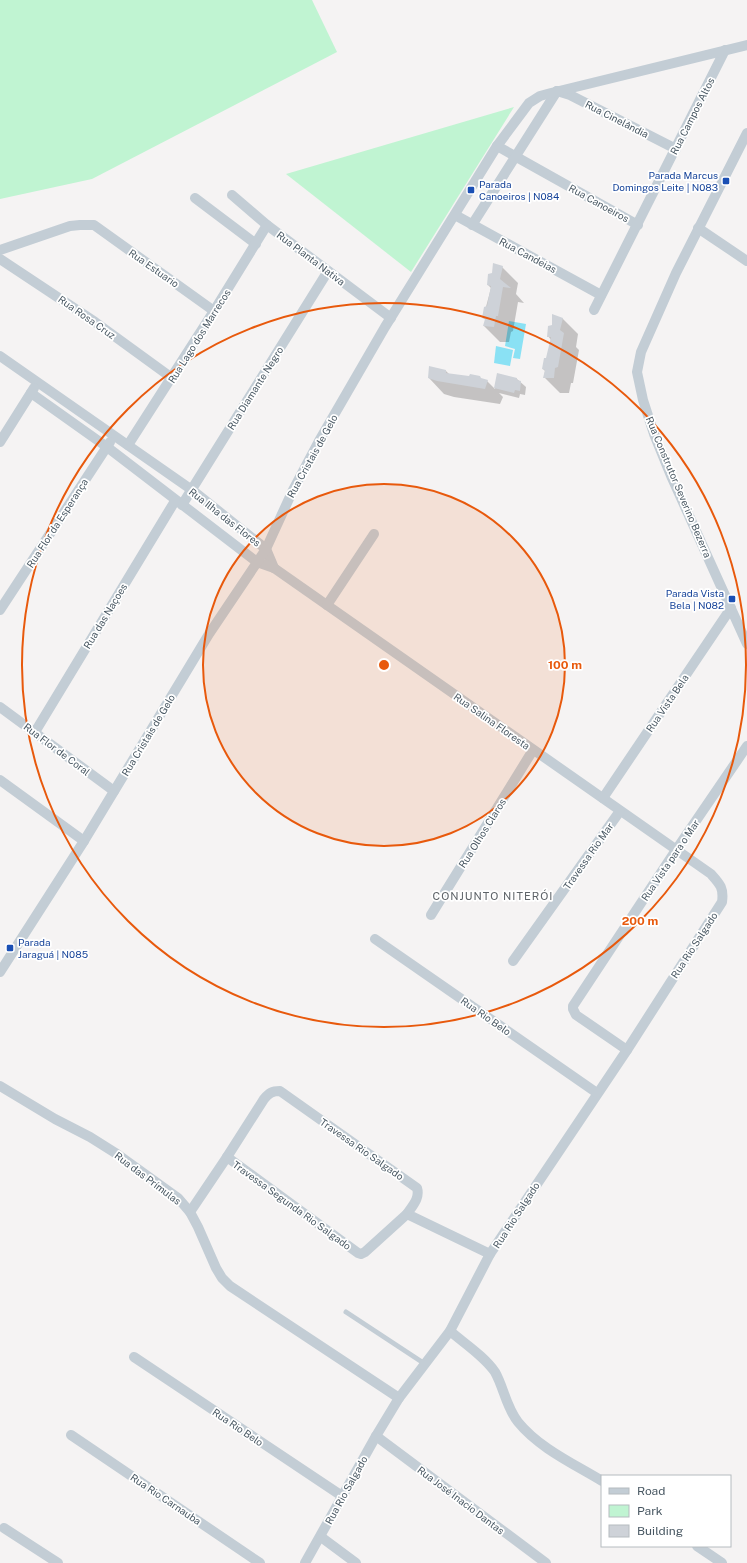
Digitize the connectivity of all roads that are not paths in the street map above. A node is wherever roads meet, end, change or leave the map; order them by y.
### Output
1 (747, 45) edge
2 (725, 50) junction
3 (557, 92) junction
4 (747, 133) edge
5 (497, 146) junction
6 (676, 149) junction
7 (516, 157) junction
8 (232, 195) dead end
9 (195, 198) dead end
10 (455, 215) junction
11 (267, 225) junction
12 (472, 225) junction
13 (638, 225) junction
14 (698, 228) junction
15 (256, 244) junction
16 (0, 250) edge
17 (0, 259) edge
18 (747, 261) edge
19 (328, 271) junction
20 (601, 295) junction
21 (594, 310) dead end
22 (214, 311) junction
23 (391, 318) junction
24 (0, 356) edge
25 (172, 378) junction
26 (38, 384) junction
27 (31, 393) junction
28 (114, 436) junction
29 (0, 442) edge
30 (128, 445) junction
31 (107, 447) junction
32 (192, 490) junction
33 (178, 503) junction
34 (374, 534) dead end
35 (266, 549) junction
36 (257, 562) junction
37 (274, 568) junction
38 (327, 605) junction
39 (731, 608) junction
40 (0, 610) edge
41 (747, 644) edge
42 (0, 708) edge
43 (35, 732) junction
44 (747, 746) edge
45 (532, 750) junction
46 (0, 780) edge
47 (114, 791) junction
48 (603, 798) junction
49 (620, 810) junction
50 (84, 841) junction
51 (676, 850) junction
52 (711, 874) joint
53 (431, 915) dead end
54 (375, 939) dead end
55 (513, 961) dead end
56 (0, 972) edge
57 (627, 1050) junction
58 (0, 1086) edge
59 (597, 1093) junction
60 (227, 1157) junction
61 (190, 1212) junction
62 (408, 1214) junction
63 (490, 1254) junction
64 (346, 1312) dead end
65 (450, 1331) junction
66 (134, 1357) dead end
67 (425, 1364) junction
68 (399, 1398) junction
69 (71, 1435) dead end
70 (376, 1436) junction
71 (601, 1480) edge
72 (342, 1496) junction
73 (4, 1528) dead end
74 (320, 1537) junction
75 (698, 1547) edge
76 (58, 1563) edge
77 (260, 1563) edge
78 (305, 1563) edge
79 (356, 1563) edge
80 (546, 1563) edge
81 (722, 1563) edge

1 - 2 street, Rua Cristais de Gelo
2 - 3 street, Rua Cristais de Gelo
2 - 6 street, Rua Campos Altos
3 - 5 street, Rua Cristais de Gelo
3 - 6 street, Rua Cinelândia
3 - 7 street
4 - 14 street, Rua Construtor Severino Bezerra
5 - 7 street, Rua Canoeiros
5 - 10 street, Rua Cristais de Gelo
6 - 13 street, Rua Campos Altos
7 - 12 street
7 - 13 street, Rua Canoeiros
8 - 11 street, Rua Planta Nativa
9 - 15 street
10 - 12 street, Rua Candeias
10 - 23 street, Rua Cristais de Gelo
11 - 15 street, Rua Lago dos Marrecos
11 - 19 street, Rua Planta Nativa
12 - 20 street, Rua Candeias
13 - 20 street, Rua Campos Altos
14 - 18 street
14 - 39 street, Rua Construtor Severino Bezerra
15 - 22 street, Rua Lago dos Marrecos
16 - 22 street, Rua Estuario
17 - 25 street, Rua Rosa Cruz
19 - 23 street, Rua Planta Nativa
19 - 32 street, Rua Diamante Negro
20 - 21 street, Rua Campos Altos
22 - 25 street, Rua Lago dos Marrecos
23 - 35 street, Rua Cristais de Gelo
24 - 26 street, Rua Ilha das Flores
25 - 30 street, Rua Lago dos Marrecos
26 - 27 street
26 - 28 street, Rua Ilha das Flores
27 - 29 street
27 - 31 street, Rua Ilha das Flores
28 - 30 street, Rua Ilha das Flores
28 - 31 street, Rua Flor da Esperança
30 - 32 street, Rua Ilha das Flores
31 - 33 street, Rua Ilha das Flores
31 - 40 street, Rua Flor da Esperança
32 - 33 street, Rua Diamante Negro
32 - 35 street, Rua Ilha das Flores
33 - 36 street, Rua Ilha das Flores
33 - 43 street, Rua das Naçoes
34 - 38 street
35 - 36 street, Rua Cristais de Gelo
35 - 37 street, Rua Ilha das Flores
36 - 37 street, Rua Ilha das Flores
36 - 47 street, Rua Cristais de Gelo
37 - 38 street, Rua Salina Floresta
38 - 45 street, Rua Salina Floresta
39 - 41 street, Rua Construtor Severino Bezerra
39 - 48 street, Rua Vista Bela
42 - 43 street, Rua Flor de Coral
43 - 47 street, Rua Flor de Coral
44 - 51 street, Rua Vista para o Mar
45 - 48 street, Rua Salina Floresta
45 - 53 street, Rua Olhos Claros
46 - 50 street
47 - 50 street, Rua Cristais de Gelo
48 - 49 street, Rua Salina Floresta
49 - 51 street, Rua Salina Floresta
49 - 55 street, Travessa Rio Mar
50 - 56 street, Rua Cristais de Gelo
51 - 52 street, Rua Salina Floresta
51 - 57 street, Rua Vista para o Mar
52 - 57 street, Rua Rio Salgado
54 - 59 street, Rua Rio Belo
57 - 59 street, Rua Rio Salgado
58 - 61 street, Rua das Prímulas
59 - 63 street, Rua Rio Salgado
60 - 61 street, Travessa Segunda Rio Salgado
60 - 62 street, Travessa Segunda Rio Salgado
60 - 62 street, Travessa Rio Salgado
61 - 68 street, Rua das Prímulas
62 - 63 street
63 - 65 street, Rua Rio Salgado
64 - 67 lane
65 - 67 street, Rua Rio Salgado
65 - 71 street
66 - 72 street, Rua Rio Belo
67 - 68 street, Rua Rio Salgado
68 - 70 street, Rua Rio Salgado
69 - 77 street, Rua Rio Carnauba
70 - 72 street, Rua Rio Salgado
70 - 80 street, Rua José Inacio Dantas
72 - 74 street, Rua Rio Salgado
73 - 76 street
74 - 78 street, Rua Rio Salgado
74 - 79 street
75 - 81 street

